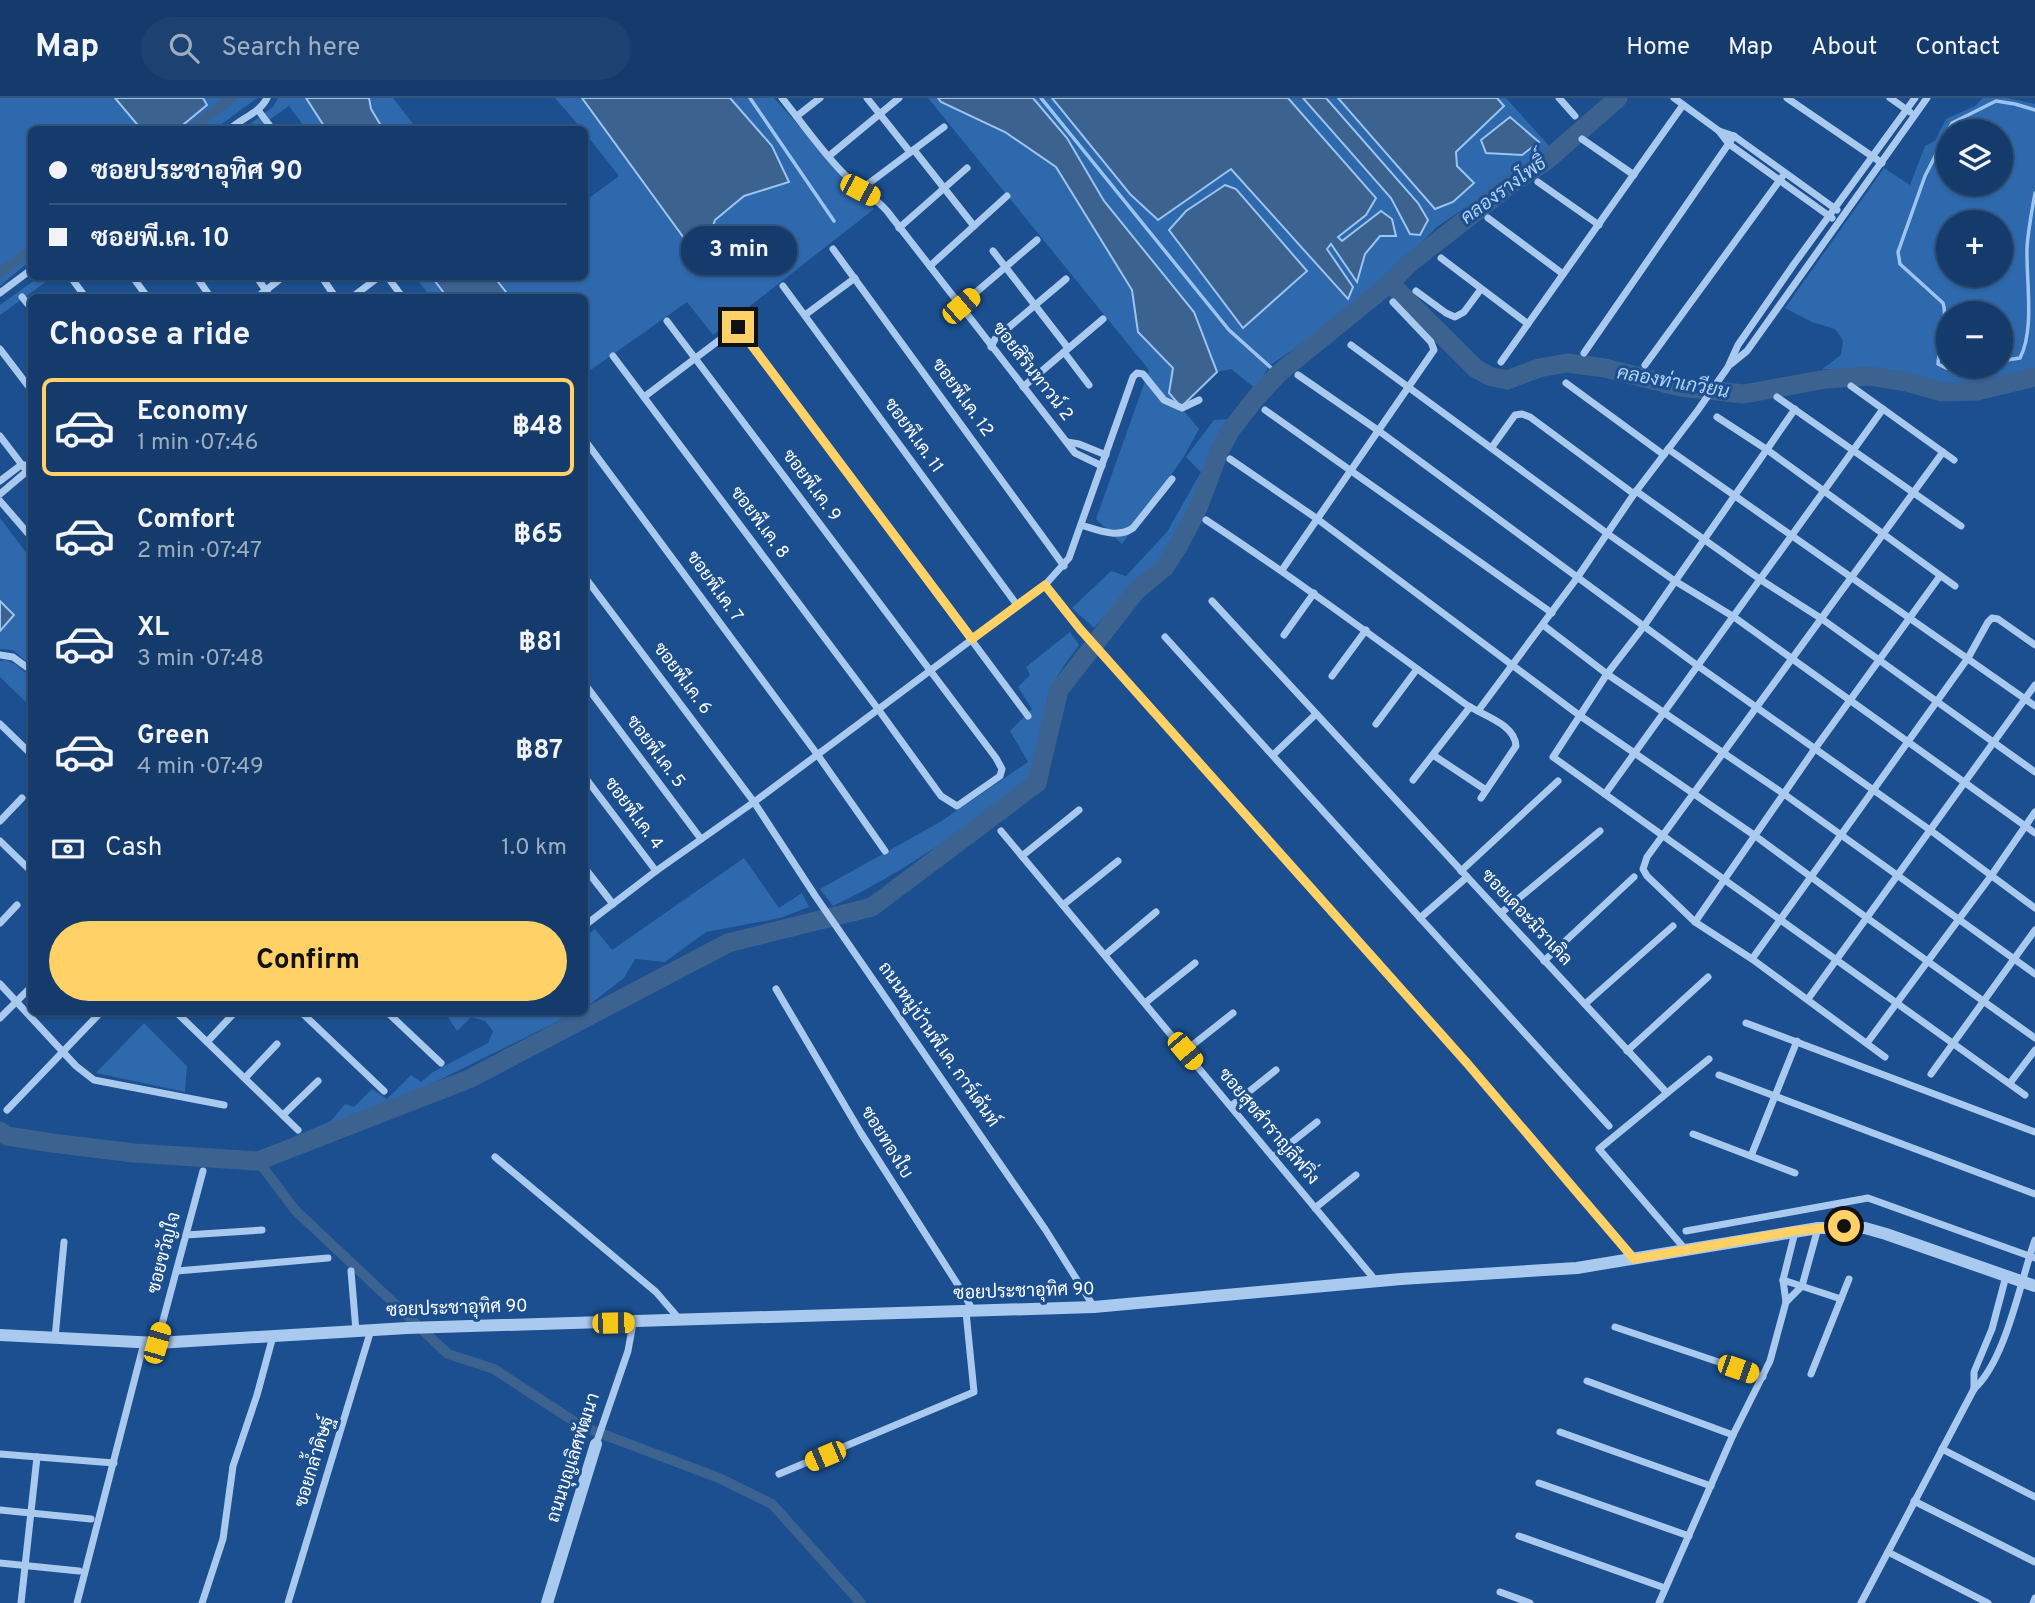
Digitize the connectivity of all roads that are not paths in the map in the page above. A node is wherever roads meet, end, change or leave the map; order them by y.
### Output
1 (267, 98) edge
2 (782, 98) edge
3 (820, 98) edge
4 (867, 98) edge
5 (899, 98) edge
6 (1559, 98) edge
7 (1674, 98) edge
8 (1787, 98) edge
9 (1890, 98) edge
10 (1915, 98) edge
11 (1927, 98) edge
12 (1683, 105) junction
13 (258, 110) junction
14 (1906, 110) junction
15 (880, 114) junction
16 (797, 116) junction
17 (1575, 116) dead end
18 (1915, 116) junction
19 (233, 126) edge
20 (270, 126) edge
21 (944, 127) dead end
22 (1719, 131) junction
23 (1734, 136) junction
24 (1582, 139) dead end
25 (1728, 144) junction
26 (912, 151) junction
27 (829, 156) junction
28 (1871, 157) junction
29 (1882, 163) junction
30 (967, 168) dead end
31 (1785, 173) junction
32 (1634, 175) junction
33 (1779, 180) junction
34 (1538, 182) dead end
35 (943, 189) junction
36 (860, 190) junction
37 (1007, 196) dead end
38 (1836, 209) junction
39 (1844, 215) junction
40 (1830, 216) junction
41 (1488, 218) dead end
42 (1839, 223) junction
43 (1598, 225) junction
44 (974, 226) junction
45 (899, 228) junction
46 (1037, 240) dead end
47 (833, 249) dead end
48 (993, 251) dead end
49 (1441, 258) dead end
50 (1794, 264) junction
51 (930, 266) junction
52 (1006, 267) junction
53 (1804, 271) junction
54 (28, 272) edge
55 (1563, 274) junction
56 (855, 278) junction
57 (1066, 279) dead end
58 (259, 280) edge
59 (279, 280) edge
60 (375, 280) edge
61 (783, 286) dead end
62 (1481, 289) junction
63 (266, 290) junction
64 (1416, 291) dead end
65 (0, 293) edge
66 (261, 294) edge
67 (268, 294) edge
68 (356, 294) edge
69 (22, 297) dead end
70 (1393, 302) dead end
71 (28, 304) edge
72 (1036, 305) junction
73 (961, 306) junction
74 (805, 315) junction
75 (1103, 319) dead end
76 (667, 321) dead end
77 (1528, 324) junction
78 (1752, 324) junction
79 (1762, 331) junction
80 (1351, 345) dead end
81 (991, 347) junction
82 (0, 349) edge
83 (1066, 350) junction
84 (1584, 353) dead end
85 (613, 356) dead end
86 (696, 359) junction
87 (1501, 362) dead end
88 (1645, 365) dead end
89 (1728, 367) junction
90 (1298, 375) dead end
91 (1566, 383) dead end
92 (1090, 384) dead end
93 (28, 386) edge
94 (1408, 386) junction
95 (1851, 386) dead end
96 (1023, 387) junction
97 (644, 397) junction
98 (1777, 397) dead end
99 (1199, 400) dead end
100 (1883, 409) junction
101 (1265, 410) dead end
102 (1795, 410) junction
103 (1717, 417) dead end
104 (1379, 431) junction
105 (0, 436) edge
106 (1067, 442) junction
107 (588, 444) edge
108 (1492, 447) junction
109 (1766, 449) junction
110 (1853, 450) junction
111 (1666, 452) junction
112 (1943, 452) junction
113 (1106, 455) junction
114 (1230, 459) dead end
115 (1954, 460) dead end
116 (1102, 466) junction
117 (28, 468) edge
118 (1351, 470) junction
119 (1172, 479) dead end
120 (0, 481) edge
121 (1824, 491) junction
122 (1635, 492) junction
123 (1913, 492) junction
124 (0, 494) edge
125 (1733, 495) junction
126 (0, 500) edge
127 (1316, 518) junction
128 (1206, 520) dead end
129 (1081, 525) junction
130 (1961, 526) dead end
131 (28, 533) edge
132 (1608, 534) junction
133 (1883, 535) junction
134 (1792, 536) junction
135 (1703, 540) junction
136 (1064, 566) junction
137 (1282, 570) junction
138 (1940, 576) junction
139 (1853, 577) junction
140 (1577, 578) junction
141 (1761, 580) junction
142 (588, 581) edge
143 (1675, 581) junction
144 (1045, 585) junction
145 (1955, 586) dead end
146 (1314, 593) junction
147 (1212, 601) dead end
148 (1017, 605) junction
149 (1552, 613) junction
150 (1734, 617) junction
151 (1911, 618) junction
152 (1822, 619) junction
153 (1543, 625) junction
154 (1644, 626) junction
155 (1366, 631) junction
156 (1284, 635) dead end
157 (1165, 637) dead end
158 (972, 639) junction
159 (2035, 645) edge
160 (0, 655) edge
161 (1968, 658) junction
162 (1793, 659) junction
163 (1880, 661) junction
164 (1514, 666) junction
165 (1698, 666) junction
166 (28, 668) edge
167 (1417, 669) junction
168 (930, 671) junction
169 (1607, 674) junction
170 (1332, 676) dead end
171 (2035, 685) edge
172 (588, 688) edge
173 (2025, 699) junction
174 (1851, 700) junction
175 (1937, 701) junction
176 (2035, 706) edge
177 (1470, 707) junction
178 (1757, 707) junction
179 (878, 709) junction
180 (1478, 711) junction
181 (1664, 713) junction
182 (1316, 714) junction
183 (1579, 715) junction
184 (1027, 716) dead end
185 (0, 724) edge
186 (1376, 724) dead end
187 (1908, 741) junction
188 (1995, 742) junction
189 (1814, 750) junction
190 (28, 751) edge
191 (1636, 753) junction
192 (1724, 753) junction
193 (817, 754) junction
194 (1273, 755) junction
195 (1433, 755) junction
196 (2035, 772) edge
197 (1413, 780) dead end
198 (588, 781) edge
199 (1558, 781) dead end
200 (1966, 782) junction
201 (1486, 790) junction
202 (1873, 790) junction
203 (1605, 794) junction
204 (1695, 794) junction
205 (1784, 794) junction
206 (22, 798) dead end
207 (1480, 798) dead end
208 (754, 802) junction
209 (1079, 810) dead end
210 (2035, 812) edge
211 (0, 821) edge
212 (2025, 826) junction
213 (1930, 830) junction
214 (1002, 831) dead end
215 (1600, 831) dead end
216 (2035, 833) edge
217 (1754, 835) junction
218 (1841, 835) junction
219 (1664, 837) junction
220 (701, 839) junction
221 (0, 841) edge
222 (886, 851) dead end
223 (1022, 856) junction
224 (1118, 860) dead end
225 (28, 868) edge
226 (656, 871) junction
227 (588, 872) edge
228 (1464, 874) junction
229 (1898, 876) junction
230 (1990, 876) junction
231 (1634, 877) dead end
232 (1811, 877) junction
233 (1725, 879) junction
234 (613, 904) junction
235 (16, 905) dead end
236 (1063, 905) junction
237 (2035, 908) edge
238 (1156, 912) dead end
239 (1500, 913) junction
240 (1420, 918) junction
241 (1867, 918) junction
242 (1781, 919) junction
243 (1958, 919) junction
244 (1695, 922) junction
245 (0, 923) edge
246 (588, 923) edge
247 (1673, 926) dead end
248 (2035, 930) edge
249 (1105, 955) junction
250 (1752, 959) junction
251 (2014, 959) junction
252 (1837, 960) junction
253 (1544, 961) junction
254 (1928, 961) junction
255 (1195, 963) dead end
256 (2035, 974) edge
257 (1708, 977) dead end
258 (0, 984) edge
259 (776, 989) dead end
260 (28, 990) edge
261 (1808, 999) junction
262 (17, 1001) junction
263 (1984, 1001) junction
264 (1145, 1003) junction
265 (1898, 1003) junction
266 (1585, 1004) junction
267 (28, 1013) edge
268 (1233, 1013) dead end
269 (30, 1015) edge
270 (98, 1015) edge
271 (179, 1015) edge
272 (232, 1015) edge
273 (304, 1015) edge
274 (390, 1015) edge
275 (0, 1018) edge
276 (1746, 1023) dead end
277 (2035, 1038) edge
278 (1797, 1041) junction
279 (207, 1042) junction
280 (1867, 1043) junction
281 (1954, 1043) junction
282 (277, 1044) dead end
283 (2035, 1050) edge
284 (62, 1051) junction
285 (1185, 1051) junction
286 (1627, 1051) junction
287 (1885, 1057) dead end
288 (1709, 1059) dead end
289 (441, 1063) dead end
290 (1276, 1070) dead end
291 (1931, 1074) dead end
292 (1719, 1075) dead end
293 (245, 1078) junction
294 (318, 1080) dead end
295 (2010, 1083) junction
296 (384, 1091) dead end
297 (1667, 1094) junction
298 (2025, 1095) dead end
299 (1776, 1096) junction
300 (224, 1105) dead end
301 (1231, 1106) junction
302 (7, 1110) dead end
303 (283, 1115) junction
304 (1317, 1122) dead end
305 (1609, 1126) dead end
306 (298, 1130) dead end
307 (2035, 1132) edge
308 (1693, 1134) dead end
309 (1751, 1156) junction
310 (495, 1157) dead end
311 (1273, 1157) junction
312 (203, 1171) dead end
313 (1795, 1173) dead end
314 (1356, 1175) dead end
315 (2035, 1194) edge
316 (1315, 1208) junction
317 (1818, 1228) junction
318 (262, 1230) dead end
319 (1686, 1231) dead end
320 (1795, 1231) junction
321 (186, 1235) junction
322 (2035, 1240) edge
323 (64, 1242) dead end
324 (1686, 1250) junction
325 (2032, 1257) edge
326 (328, 1258) dead end
327 (1634, 1259) junction
328 (177, 1271) junction
329 (351, 1271) dead end
330 (2006, 1276) junction
331 (1849, 1279) dead end
332 (1783, 1280) junction
333 (2021, 1281) junction
334 (1377, 1282) junction
335 (1802, 1286) junction
336 (2035, 1286) edge
337 (1841, 1299) junction
338 (1786, 1302) junction
339 (1094, 1307) junction
340 (970, 1312) junction
341 (681, 1321) junction
342 (633, 1323) junction
343 (1615, 1327) dead end
344 (371, 1330) junction
345 (356, 1331) junction
346 (0, 1335) edge
347 (1989, 1335) junction
348 (273, 1336) junction
349 (54, 1338) junction
350 (2002, 1340) junction
351 (151, 1343) junction
352 (1811, 1374) dead end
353 (1763, 1377) junction
354 (1587, 1381) dead end
355 (1974, 1389) junction
356 (1560, 1432) dead end
357 (1733, 1435) junction
358 (596, 1444) joint
359 (1941, 1449) junction
360 (0, 1454) edge
361 (37, 1457) junction
362 (114, 1463) junction
363 (779, 1474) dead end
364 (1539, 1483) dead end
365 (1710, 1486) junction
366 (2035, 1497) edge
367 (1914, 1501) junction
368 (0, 1510) edge
369 (31, 1513) junction
370 (91, 1519) dead end
371 (1519, 1536) dead end
372 (1689, 1536) junction
373 (1888, 1552) junction
374 (2035, 1562) edge
375 (0, 1563) edge
376 (25, 1566) junction
377 (79, 1571) dead end
378 (1665, 1588) junction
379 (1500, 1592) dead end
380 (2035, 1598) edge
381 (1863, 1602) edge
382 (21, 1603) edge
383 (77, 1603) edge
384 (202, 1603) edge
385 (288, 1603) edge
386 (547, 1603) edge
387 (1530, 1603) edge
388 (1659, 1603) edge
389 (1988, 1603) edge
390 (2033, 1603) edge

1 - 13 street
2 - 16 street, ซอยสิรินทาวน์ 2
3 - 16 street
4 - 15 street
5 - 15 street
6 - 17 street
7 - 12 street
8 - 28 street
9 - 14 street
10 - 14 street
11 - 18 street
12 - 22 street
12 - 32 street
13 - 19 street
13 - 20 street
14 - 18 street
14 - 28 street
15 - 26 street
15 - 27 street
16 - 27 street, ซอยสิรินทาวน์ 2
18 - 29 street
21 - 26 street
22 - 23 street
22 - 25 street
23 - 25 street
23 - 31 street
24 - 32 street
25 - 33 street
25 - 84 street
26 - 35 street
26 - 36 street
27 - 36 street, ซอยสิรินทาวน์ 2
28 - 29 street
28 - 38 street
29 - 39 street
30 - 35 street
31 - 33 street
31 - 38 street
32 - 43 street
33 - 40 street
33 - 88 street
34 - 43 street
35 - 44 street
35 - 45 street
36 - 45 street, ซอยสิรินทาวน์ 2
37 - 44 street
38 - 39 street
38 - 40 street
39 - 42 street
40 - 42 street
40 - 50 street
41 - 55 street
42 - 53 street
43 - 55 street
44 - 51 street
45 - 51 street, ซอยสิรินทาวน์ 2
46 - 52 street
47 - 56 street, ซอยพี.เค. 12
48 - 52 street
49 - 62 street
50 - 53 street
50 - 78 street
51 - 73 street, ซอยสิรินทาวน์ 2
52 - 72 street
52 - 73 street
53 - 79 street
54 - 65 street
55 - 77 street
56 - 74 street
56 - 136 street, ซอยพี.เค. 12
57 - 72 street
58 - 63 street
59 - 63 street
60 - 68 street
61 - 74 street, ซอยพี.เค. 11
62 - 64 street
62 - 77 street
63 - 66 street
63 - 67 street
69 - 71 street
70 - 94 street
72 - 81 street
72 - 83 street
73 - 81 street, ซอยสิรินทาวน์ 2
74 - 148 street, ซอยพี.เค. 11
75 - 83 street
76 - 86 street, ซอยพี.เค. 9
77 - 87 street
78 - 79 street
78 - 89 street
79 - 89 street
80 - 94 street
81 - 96 street, ซอยสิรินทาวน์ 2
82 - 93 street
83 - 92 street
83 - 96 street
85 - 97 street, ซอยพี.เค. 8
86 - 97 street
86 - 158 street
86 - 168 street, ซอยพี.เค. 9
89 - 111 street
90 - 104 street
91 - 111 street
94 - 104 street
94 - 108 street
95 - 100 street
96 - 106 street, ซอยสิรินทาวน์ 2
97 - 179 street, ซอยพี.เค. 8
98 - 102 street
99 - 113 street
100 - 110 street
100 - 112 street
101 - 118 street
102 - 109 street
102 - 110 street
103 - 109 street
104 - 118 street
104 - 140 street
105 - 117 street
106 - 113 street, ซอยสิรินทาวน์ 2
106 - 116 street, ซอยสิรินทาวน์ 2
107 - 193 street, ซอยพี.เค. 7
108 - 122 street
108 - 132 street
109 - 121 street
109 - 125 street
110 - 121 street
110 - 123 street
111 - 122 street
111 - 125 street
112 - 115 street
112 - 123 street
113 - 116 street
114 - 127 street
116 - 129 street
117 - 120 street
117 - 124 street
118 - 127 street
118 - 149 street
119 - 129 street
121 - 133 street
121 - 134 street
122 - 132 street
122 - 135 street
123 - 130 street
123 - 133 street
125 - 134 street
125 - 135 street
126 - 131 street
127 - 137 street
127 - 164 street
128 - 137 street
129 - 136 street
132 - 140 street
132 - 143 street
133 - 138 street
133 - 139 street
134 - 139 street
134 - 141 street
135 - 141 street
135 - 143 street
136 - 144 street
137 - 146 street
138 - 145 street
138 - 151 street
139 - 151 street
139 - 152 street
140 - 149 street
140 - 154 street
141 - 150 street
141 - 152 street
142 - 208 street, ซอยพี.เค. 6
143 - 150 street
143 - 154 street
144 - 148 street
144 - 327 street
146 - 155 street
146 - 156 street
147 - 182 street, ซอยเดอะมิราเคิล
148 - 158 street
149 - 153 street
150 - 162 street
150 - 165 street
151 - 161 street
151 - 163 street
152 - 162 street
152 - 163 street
153 - 164 street
153 - 169 street
154 - 165 street
154 - 169 street
155 - 167 street
155 - 170 street
157 - 194 street
158 - 168 street
158 - 184 street
159 - 161 street
160 - 166 street
161 - 173 street
161 - 175 street
162 - 174 street
162 - 178 street
163 - 174 street
163 - 175 street
164 - 180 street
164 - 183 street
165 - 178 street
165 - 181 street
167 - 177 street
167 - 186 street
168 - 179 street
168 - 179 street, ซอยพี.เค. 9
169 - 181 street
169 - 183 street
171 - 173 street
172 - 220 street, ซอยพี.เค. 5
173 - 176 street
173 - 188 street
174 - 187 street
174 - 189 street
175 - 187 street
175 - 188 street
177 - 180 street
177 - 195 street
178 - 189 street
178 - 192 street
179 - 193 street
180 - 201 street
181 - 191 street
181 - 192 street
182 - 194 street
182 - 228 street, ซอยเดอะมิราเคิล
183 - 191 street
183 - 203 street
185 - 190 street
187 - 200 street
187 - 202 street
188 - 196 street
188 - 200 street
189 - 202 street
189 - 205 street
191 - 203 street
191 - 204 street
192 - 204 street
192 - 205 street
193 - 208 street
193 - 222 street, ซอยพี.เค. 7
194 - 240 street
195 - 197 street
195 - 201 street
198 - 226 street, ซอยพี.เค. 4
199 - 228 street
200 - 212 street
200 - 213 street
201 - 207 street
202 - 213 street
202 - 218 street
203 - 219 street
204 - 217 street
204 - 219 street
205 - 217 street
205 - 218 street
206 - 211 street
208 - 220 street
208 - 339 street, ถนนหมู่บ้านพี.เค. การ์เด้นท์
209 - 223 street
210 - 212 street
212 - 216 street
212 - 230 street
213 - 229 street
213 - 230 street
214 - 223 street, ซอยสุขสำราญลีฟวิ่ง
215 - 239 street
217 - 232 street
217 - 233 street
218 - 229 street
218 - 232 street
219 - 233 street
219 - 244 street
220 - 226 street
221 - 225 street
223 - 236 street, ซอยสุขสำราญลีฟวิ่ง
224 - 236 street
226 - 234 street
227 - 234 street
228 - 239 street, ซอยเดอะมิราเคิล
228 - 240 street
229 - 241 street
229 - 243 street
230 - 237 street
230 - 243 street
231 - 253 street
232 - 241 street
232 - 242 street
233 - 242 street
233 - 244 street
234 - 246 street
235 - 245 street
236 - 249 street, ซอยสุขสำราญลีฟวิ่ง
238 - 249 street
239 - 253 street, ซอยเดอะมิราเคิล
240 - 305 street
241 - 252 street
241 - 254 street
242 - 250 street
242 - 252 street
243 - 251 street
243 - 254 street
244 - 250 street
247 - 266 street
248 - 251 street
249 - 264 street, ซอยสุขสำราญลีฟวิ่ง
250 - 261 street
251 - 256 street
251 - 263 street
252 - 261 street
252 - 265 street
253 - 266 street, ซอยเดอะมิราเคิล
254 - 263 street
254 - 265 street
255 - 264 street
257 - 286 street
258 - 262 street
259 - 340 street, ซอยทองใบ
260 - 262 street
261 - 280 street
262 - 267 street
262 - 275 street
263 - 277 street
263 - 281 street
264 - 285 street, ซอยสุขสำราญลีฟวิ่ง
265 - 280 street
265 - 281 street
266 - 286 street, ซอยเดอะมิราเคิล
268 - 285 street
269 - 284 street
270 - 284 street
271 - 279 street
272 - 279 street
273 - 296 street
274 - 289 street
276 - 278 street
278 - 299 street
278 - 307 street
279 - 293 street
280 - 287 street
281 - 291 street
281 - 295 street
282 - 293 street
283 - 295 street
284 - 300 street
284 - 302 street
285 - 301 street, ซอยสุขสำราญลีฟวิ่ง
286 - 297 street, ซอยเดอะมิราเคิล
288 - 297 street
290 - 301 street
292 - 299 street
293 - 303 street
294 - 303 street
295 - 298 street
297 - 324 street
299 - 309 street
299 - 315 street
301 - 311 street, ซอยสุขสำราญลีฟวิ่ง
303 - 306 street
304 - 311 street
308 - 309 street
309 - 313 street
310 - 341 street
311 - 316 street, ซอยสุขสำราญลีฟวิ่ง
312 - 321 street, ซอยขวัญใจ
314 - 316 street
316 - 334 street, ซอยสุขสำราญลีฟวิ่ง
317 - 320 street, ซอยประชาอุทิศ 90
317 - 330 street, ซอยประชาอุทิศ 90
317 - 335 street
318 - 321 street
319 - 325 street
320 - 324 street, ซอยประชาอุทิศ 90
320 - 332 street
321 - 328 street, ซอยขวัญใจ
322 - 325 street
323 - 349 street
324 - 327 street, ซอยประชาอุทิศ 90
325 - 333 street
326 - 328 street
327 - 334 street, ซอยประชาอุทิศ 90
328 - 351 street, ซอยขวัญใจ
329 - 345 street
330 - 333 street, ซอยประชาอุทิศ 90
330 - 347 street
331 - 337 street
332 - 335 street
332 - 338 street
333 - 336 street, ซอยประชาอุทิศ 90
333 - 350 street
334 - 339 street, ซอยประชาอุทิศ 90
335 - 337 street
335 - 338 street
337 - 352 street
338 - 353 street
339 - 340 street, ซอยประชาอุทิศ 90
340 - 341 street, ซอยประชาอุทิศ 90
340 - 363 street
341 - 342 street, ซอยประชาอุทิศ 90
342 - 344 street, ซอยประชาอุทิศ 90
342 - 358 street, ถนนบุญเลิศพัฒนา
343 - 353 street
344 - 345 street, ซอยประชาอุทิศ 90
344 - 385 street, ซอยกล้ำดิษฐ์
345 - 348 street, ซอยประชาอุทิศ 90
346 - 349 street, ซอยประชาอุทิศ 90
347 - 350 street
347 - 355 street
348 - 351 street, ซอยประชาอุทิศ 90
348 - 384 street
349 - 351 street, ซอยประชาอุทิศ 90
350 - 355 street
351 - 362 street, ซอยขวัญใจ
353 - 357 street
354 - 357 street
355 - 359 street
356 - 365 street
357 - 365 street
358 - 386 street, ถนนบุญเลิศพัฒนา
359 - 366 street
359 - 367 street
360 - 361 street
361 - 362 street
361 - 369 street
362 - 383 street, ซอยขวัญใจ
364 - 372 street
365 - 372 street
367 - 373 street
367 - 374 street
368 - 369 street
369 - 370 street
369 - 376 street
371 - 378 street
372 - 378 street
373 - 381 street
373 - 389 street
375 - 376 street
376 - 377 street
376 - 382 street
378 - 388 street
379 - 387 street
380 - 390 street

